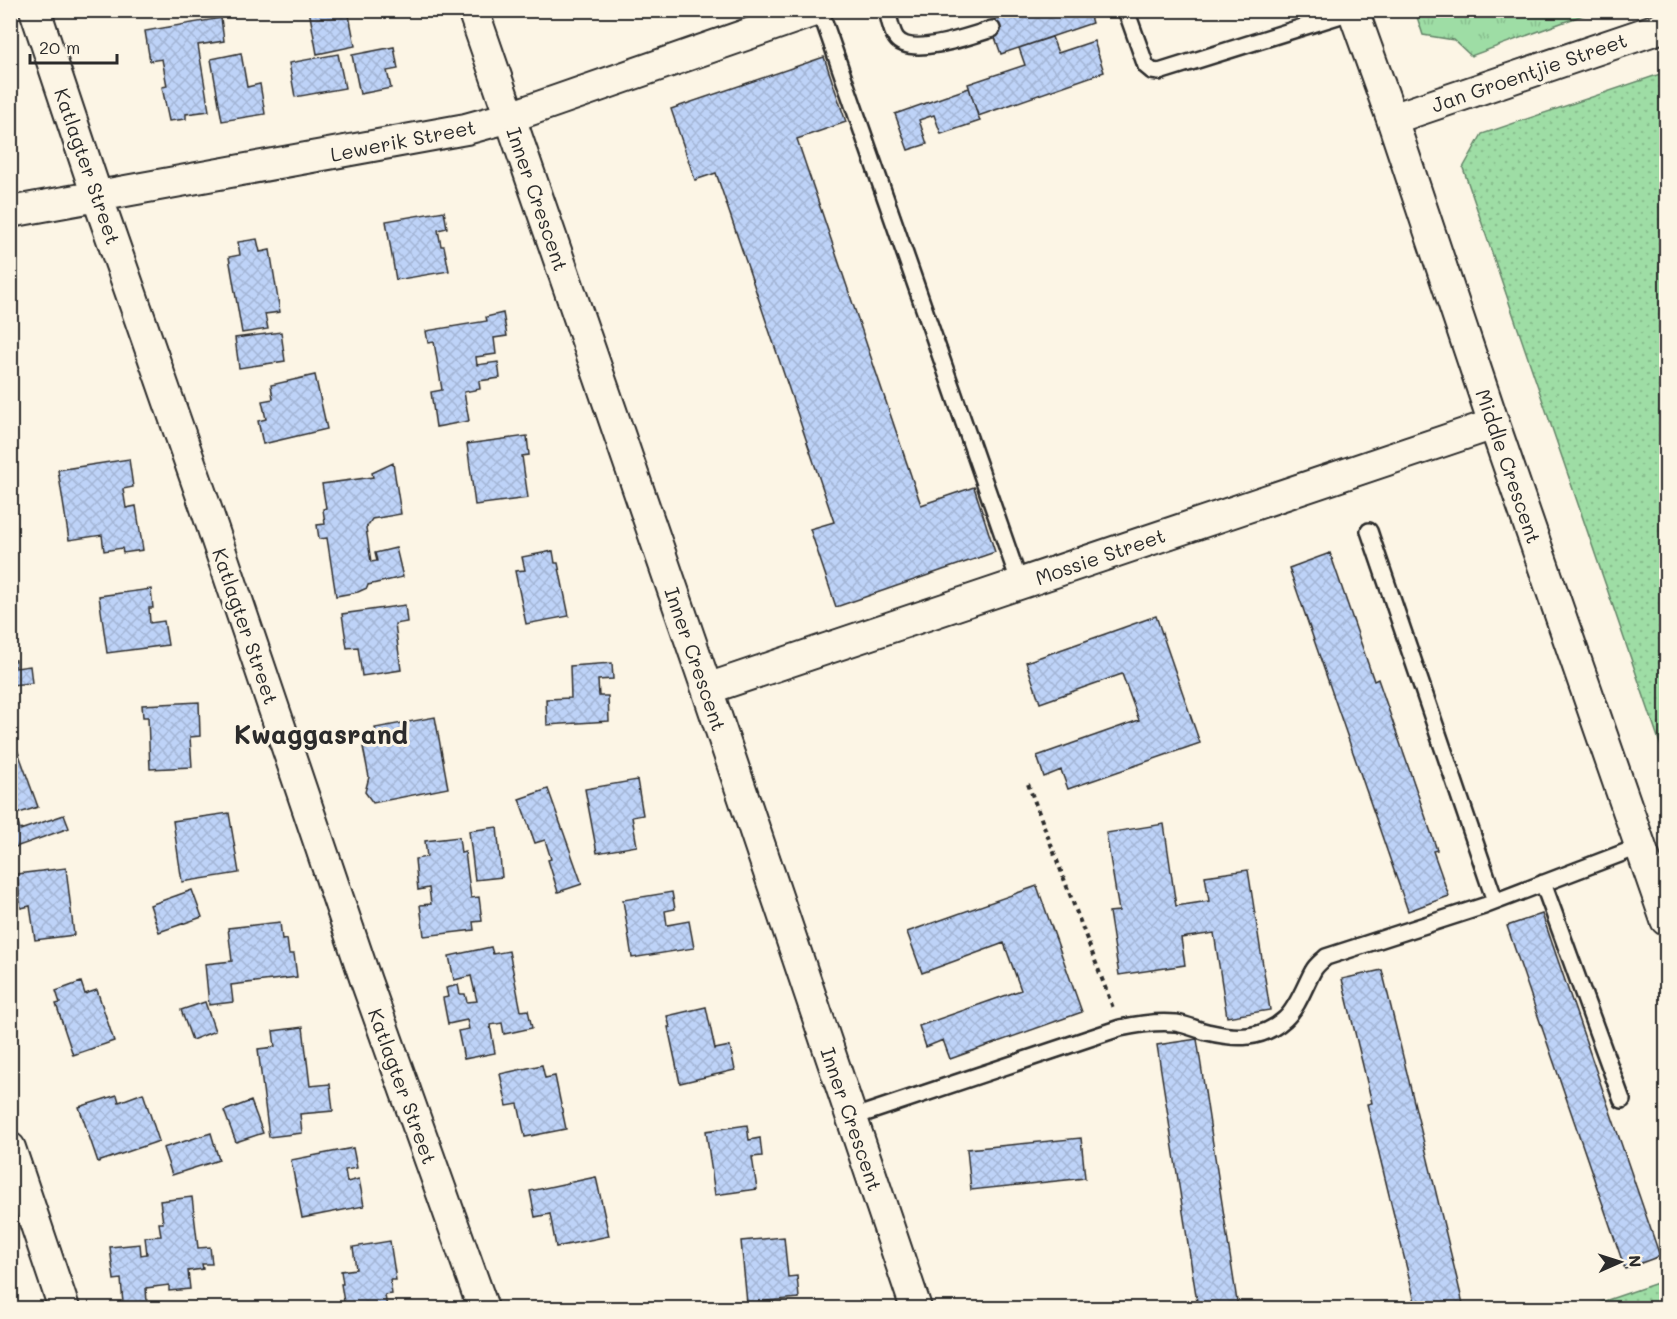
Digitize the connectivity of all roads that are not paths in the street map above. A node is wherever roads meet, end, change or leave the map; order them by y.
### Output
1 (35, 10) edge
2 (473, 10) edge
3 (819, 10) edge
4 (886, 10) edge
5 (1126, 10) edge
6 (1353, 11) edge
7 (1666, 26) edge
8 (992, 29) dead end
9 (510, 117) junction
10 (1392, 118) junction
11 (97, 196) junction
12 (10, 212) edge
13 (1494, 423) junction
14 (1369, 531) dead end
15 (1020, 584) junction
16 (707, 689) junction
17 (1641, 846) junction
18 (1543, 884) junction
19 (1495, 901) junction
20 (1666, 920) edge
21 (1622, 1100) dead end
22 (852, 1118) junction
23 (10, 1148) edge
24 (64, 1308) edge
25 (483, 1308) edge
26 (916, 1308) edge

1 - 11 street, Katlagter Street
2 - 9 street, Inner Crescent
3 - 9 street, Lewerik Street
3 - 15 lane
4 - 8 lane
5 - 6 lane
6 - 10 street, Middle Crescent
7 - 10 street, Jan Groentjie Street
9 - 11 street, Lewerik Street
9 - 16 street, Inner Crescent
10 - 13 street, Middle Crescent
11 - 12 street, Lewerik Street
11 - 25 street, Katlagter Street
13 - 15 street, Mossie Street
13 - 17 street, Middle Crescent
14 - 19 lane
15 - 16 street, Mossie Street
16 - 22 street, Inner Crescent
17 - 18 lane
17 - 20 street, Middle Crescent
18 - 19 lane
18 - 21 lane
19 - 22 lane
22 - 26 street, Inner Crescent
23 - 24 street

